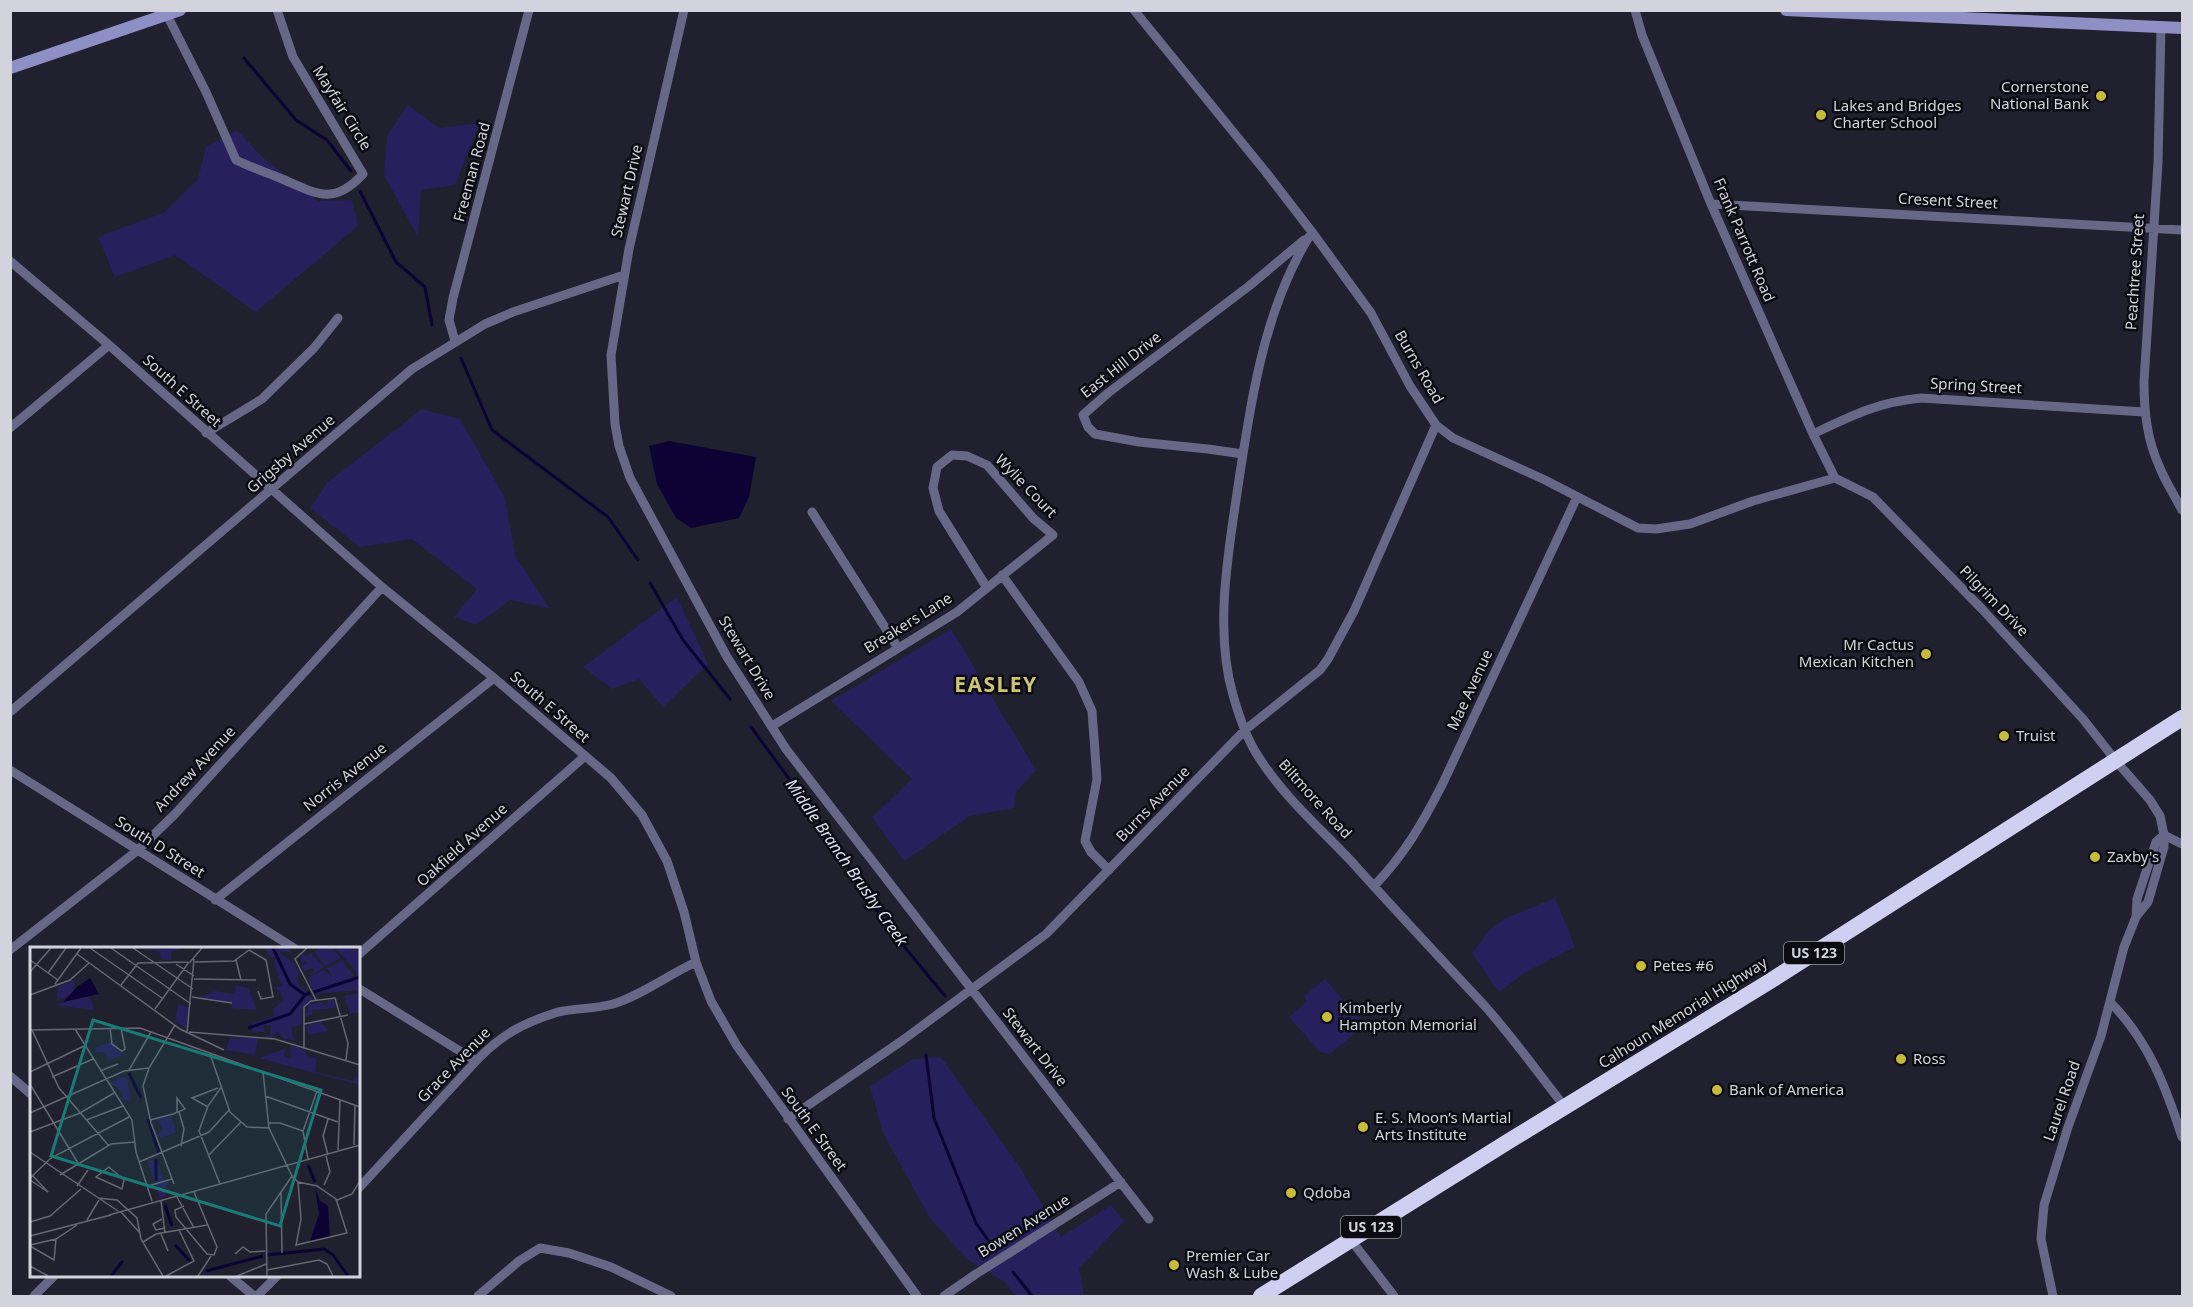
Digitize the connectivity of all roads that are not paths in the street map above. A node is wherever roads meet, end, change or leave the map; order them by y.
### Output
1 (180, 10) edge
2 (277, 10) edge
3 (529, 10) edge
4 (684, 10) edge
5 (1134, 10) edge
6 (1635, 10) edge
7 (1786, 10) edge
8 (167, 15) junction
9 (2161, 27) junction
10 (2182, 28) edge
11 (10, 68) edge
12 (1711, 204) junction
13 (2153, 228) junction
14 (2182, 230) edge
15 (1312, 232) junction
16 (10, 261) edge
17 (624, 275) junction
18 (338, 318) dead end
19 (455, 341) junction
20 (109, 345) junction
21 (2144, 412) junction
22 (1436, 425) junction
23 (10, 428) edge
24 (206, 433) junction
25 (1812, 434) junction
26 (1243, 454) junction
27 (1835, 478) junction
28 (272, 490) junction
29 (1577, 497) junction
30 (2182, 510) edge
31 (812, 512) dead end
32 (1053, 535) joint
33 (1002, 575) junction
34 (382, 587) junction
35 (987, 588) junction
36 (898, 648) junction
37 (494, 678) junction
38 (10, 712) edge
39 (2182, 718) edge
40 (772, 726) junction
41 (1245, 730) junction
42 (584, 757) junction
43 (2116, 761) junction
44 (10, 770) edge
45 (2164, 835) junction
46 (2182, 844) edge
47 (138, 850) junction
48 (1109, 870) junction
49 (1374, 886) junction
50 (215, 900) junction
51 (292, 947) edge
52 (10, 950) edge
53 (360, 953) edge
54 (696, 962) junction
55 (360, 989) edge
56 (972, 990) junction
57 (2110, 1002) junction
58 (477, 1061) junction
59 (10, 1076) edge
60 (30, 1093) edge
61 (1565, 1107) junction
62 (788, 1119) junction
63 (2182, 1137) edge
64 (1121, 1182) junction
65 (360, 1187) edge
66 (1149, 1219) dead end
67 (1351, 1240) junction
68 (52, 1277) edge
69 (232, 1277) edge
70 (275, 1277) edge
71 (34, 1296) edge
72 (255, 1296) edge
73 (478, 1296) edge
74 (671, 1296) edge
75 (917, 1296) edge
76 (944, 1296) edge
77 (1261, 1296) edge
78 (1394, 1296) edge
79 (2053, 1296) edge

1 - 8 main road
2 - 8 street, Mayfair Circle
3 - 19 street, Freeman Road
4 - 17 street, Stewart Drive
5 - 15 street, Burns Road
6 - 12 street, Frank Parrott Road
7 - 9 main road
8 - 11 main road
9 - 10 main road
9 - 13 street, Peachtree Street
12 - 13 street, Cresent Street
12 - 25 street, Frank Parrott Road
13 - 14 street, Cresent Street
13 - 21 street, Peachtree Street
15 - 22 street, Burns Road
15 - 26 street, Biltmore Road
15 - 26 street, East Hill Drive
16 - 20 street, South E Street
17 - 19 street, Grigsby Avenue
17 - 40 street, Stewart Drive
18 - 24 street
19 - 28 street, Grigsby Avenue
20 - 23 street
20 - 24 street, South E Street
21 - 25 street, Spring Street
21 - 30 street, Peachtree Street
22 - 29 street, Burns Road
22 - 41 street, Burns Avenue
24 - 28 street, South E Street
25 - 27 street, Frank Parrott Road
26 - 41 street, Biltmore Road
27 - 29 street, Burns Road
27 - 43 street, Pilgrim Drive
28 - 34 street, South E Street
28 - 38 street, Grigsby Avenue
29 - 49 street, Mae Avenue
31 - 36 street
32 - 33 street, Breakers Lane
32 - 35 street, Wylie Court
33 - 35 street, Breakers Lane
33 - 48 street
34 - 37 street, South E Street
34 - 47 street, Andrew Avenue
35 - 36 street, Breakers Lane
36 - 40 street, Breakers Lane
37 - 42 street, South E Street
37 - 50 street, Norris Avenue
39 - 43 highway, Calhoun Memorial Highway / US 123
40 - 56 street, Stewart Drive
41 - 48 street, Burns Avenue
41 - 49 street, Biltmore Road
42 - 53 street, Oakfield Avenue
42 - 54 street, South E Street
43 - 45 street, Pilgrim Drive
43 - 61 highway, Calhoun Memorial Highway / US 123
44 - 47 street, South D Street
45 - 46 street
45 - 57 street, Laurel Road
47 - 50 street, South D Street
47 - 52 street, Andrew Avenue
48 - 56 street, Burns Avenue
49 - 61 street, Biltmore Road
50 - 51 street, South D Street
54 - 58 street, Grace Avenue
54 - 62 street, South E Street
55 - 58 street
56 - 62 street, Burns Avenue
56 - 64 street, Stewart Drive
57 - 63 street
57 - 79 street, Laurel Road
58 - 65 street, Grace Avenue
59 - 60 street
61 - 67 highway, Calhoun Memorial Highway / US 123
62 - 75 street, South E Street
64 - 66 street, Stewart Drive
64 - 76 street, Bowen Avenue
67 - 77 highway, Calhoun Memorial Highway / US 123
67 - 78 street
68 - 71 street
69 - 72 street
70 - 72 street
73 - 74 street

